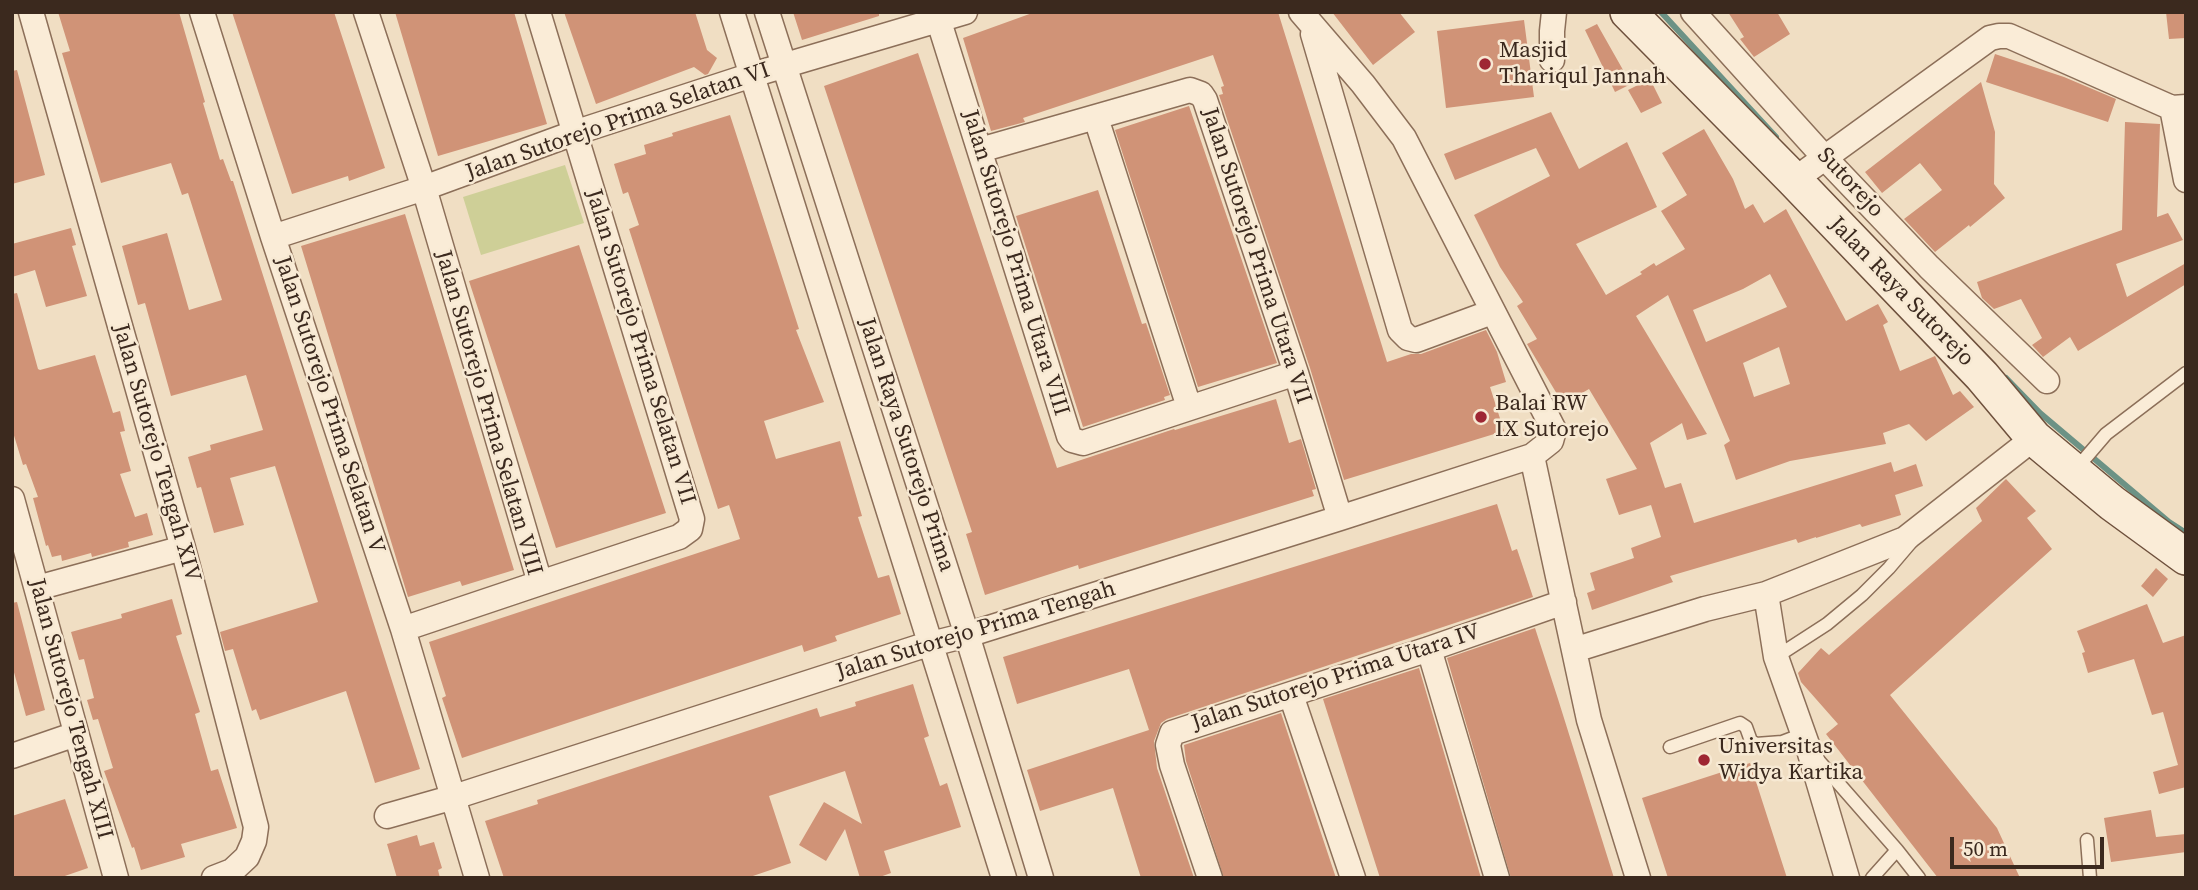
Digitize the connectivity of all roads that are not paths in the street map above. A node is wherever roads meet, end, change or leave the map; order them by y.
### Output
1 (31, 12) edge
2 (202, 12) edge
3 (366, 12) edge
4 (538, 12) edge
5 (732, 12) edge
6 (767, 12) edge
7 (965, 12) edge
8 (1555, 12) edge
9 (1628, 12) edge
10 (1693, 12) edge
11 (937, 16) edge
12 (1306, 18) edge
13 (1552, 60) dead end
14 (785, 66) junction
15 (752, 75) junction
16 (2179, 107) edge
17 (1097, 118) junction
18 (574, 133) junction
19 (981, 150) junction
20 (1810, 168) junction
21 (2186, 180) edge
22 (424, 188) junction
23 (273, 237) junction
24 (1492, 312) junction
25 (1997, 363) junction
26 (1296, 373) junction
27 (2186, 373) edge
28 (2047, 382) dead end
29 (1189, 407) junction
30 (2034, 438) junction
31 (1532, 456) junction
32 (2077, 467) junction
33 (12, 499) edge
34 (1340, 518) junction
35 (1926, 524) junction
36 (183, 548) junction
37 (2186, 557) edge
38 (540, 583) junction
39 (37, 588) junction
40 (1766, 594) junction
41 (1564, 602) junction
42 (403, 629) junction
43 (967, 635) junction
44 (930, 644) junction
45 (1429, 649) junction
46 (1574, 650) junction
47 (1776, 657) junction
48 (1291, 695) junction
49 (76, 734) junction
50 (1806, 742) junction
51 (1670, 747) dead end
52 (12, 756) edge
53 (454, 797) junction
54 (387, 816) dead end
55 (2087, 841) dead end
56 (1897, 850) junction
57 (116, 878) edge
58 (214, 878) edge
59 (477, 878) edge
60 (1004, 878) edge
61 (1041, 878) edge
62 (1210, 878) edge
63 (1353, 878) edge
64 (1497, 878) edge
65 (1638, 878) edge
66 (1847, 878) edge
67 (1872, 878) edge
68 (1919, 878) edge
69 (2090, 878) edge

1 - 36 street, Jalan Sutorejo Tengah XIV
2 - 23 street, Jalan Sutorejo Prima Selatan V
3 - 22 street, Jalan Sutorejo Prima Selatan VIII
4 - 18 street
5 - 15 street, Jalan Raya Sutorejo Prima
6 - 14 street, Jalan Raya Sutorejo Prima
7 - 11 street, Jalan Sutorejo Prima Selatan VI
8 - 13 street
9 - 20 main road, Jalan Raya Sutorejo
10 - 20 street, Sutorejo
11 - 14 street, Jalan Sutorejo Prima Selatan VI
11 - 19 street, Jalan Sutorejo Prima Utara VIII
12 - 24 street
12 - 24 street
14 - 15 street, Jalan Sutorejo Prima Selatan VI
14 - 43 street, Jalan Raya Sutorejo Prima
15 - 18 street, Jalan Sutorejo Prima Selatan VI
15 - 44 street, Jalan Raya Sutorejo Prima
16 - 20 street
16 - 21 street
17 - 19 street, Jalan Sutorejo Prima Utara VII
17 - 26 street, Jalan Sutorejo Prima Utara VII
17 - 29 street
18 - 22 street, Jalan Sutorejo Prima Selatan VI
18 - 38 street, Jalan Sutorejo Prima Selatan VII
19 - 29 street, Jalan Sutorejo Prima Utara VIII
20 - 25 main road, Jalan Raya Sutorejo
22 - 23 street, Jalan Sutorejo Prima Selatan VI
22 - 38 street, Jalan Sutorejo Prima Selatan VIII
23 - 42 street, Jalan Sutorejo Prima Selatan V
24 - 31 street
25 - 28 street
25 - 30 main road, Jalan Raya Sutorejo
26 - 29 street, Jalan Sutorejo Prima Utara VIII
26 - 34 street, Jalan Sutorejo Prima Utara VII
27 - 32 lane
30 - 32 main road, Jalan Raya Sutorejo
30 - 35 street
31 - 34 street, Jalan Sutorejo Prima Tengah
31 - 41 street
32 - 37 main road, Jalan Raya Sutorejo
33 - 39 street, Jalan Sutorejo Tengah XIII
34 - 43 street, Jalan Sutorejo Prima Tengah
35 - 40 street
35 - 47 lane
36 - 39 street
36 - 58 street, Jalan Sutorejo Tengah XIV
38 - 42 street, Jalan Sutorejo Prima Selatan VIII
39 - 49 street, Jalan Sutorejo Tengah XIII
40 - 46 street
40 - 47 street
41 - 45 street, Jalan Sutorejo Prima Utara IV
41 - 46 street
42 - 53 street, Jalan Sutorejo Prima Selatan V
43 - 44 street, Jalan Sutorejo Prima Tengah
43 - 61 street, Jalan Raya Sutorejo Prima
44 - 53 street, Jalan Sutorejo Prima Tengah
44 - 60 street, Jalan Raya Sutorejo Prima
45 - 48 street, Jalan Sutorejo Prima Utara IV
45 - 64 street
46 - 65 street
47 - 50 street
48 - 62 street, Jalan Sutorejo Prima Utara IV
48 - 63 street
49 - 52 street
49 - 57 street, Jalan Sutorejo Tengah XIII
50 - 51 lane
50 - 56 lane
50 - 66 street
53 - 54 street, Jalan Sutorejo Prima Tengah
53 - 59 street, Jalan Sutorejo Prima Selatan V
55 - 69 lane
56 - 67 lane
56 - 68 lane

